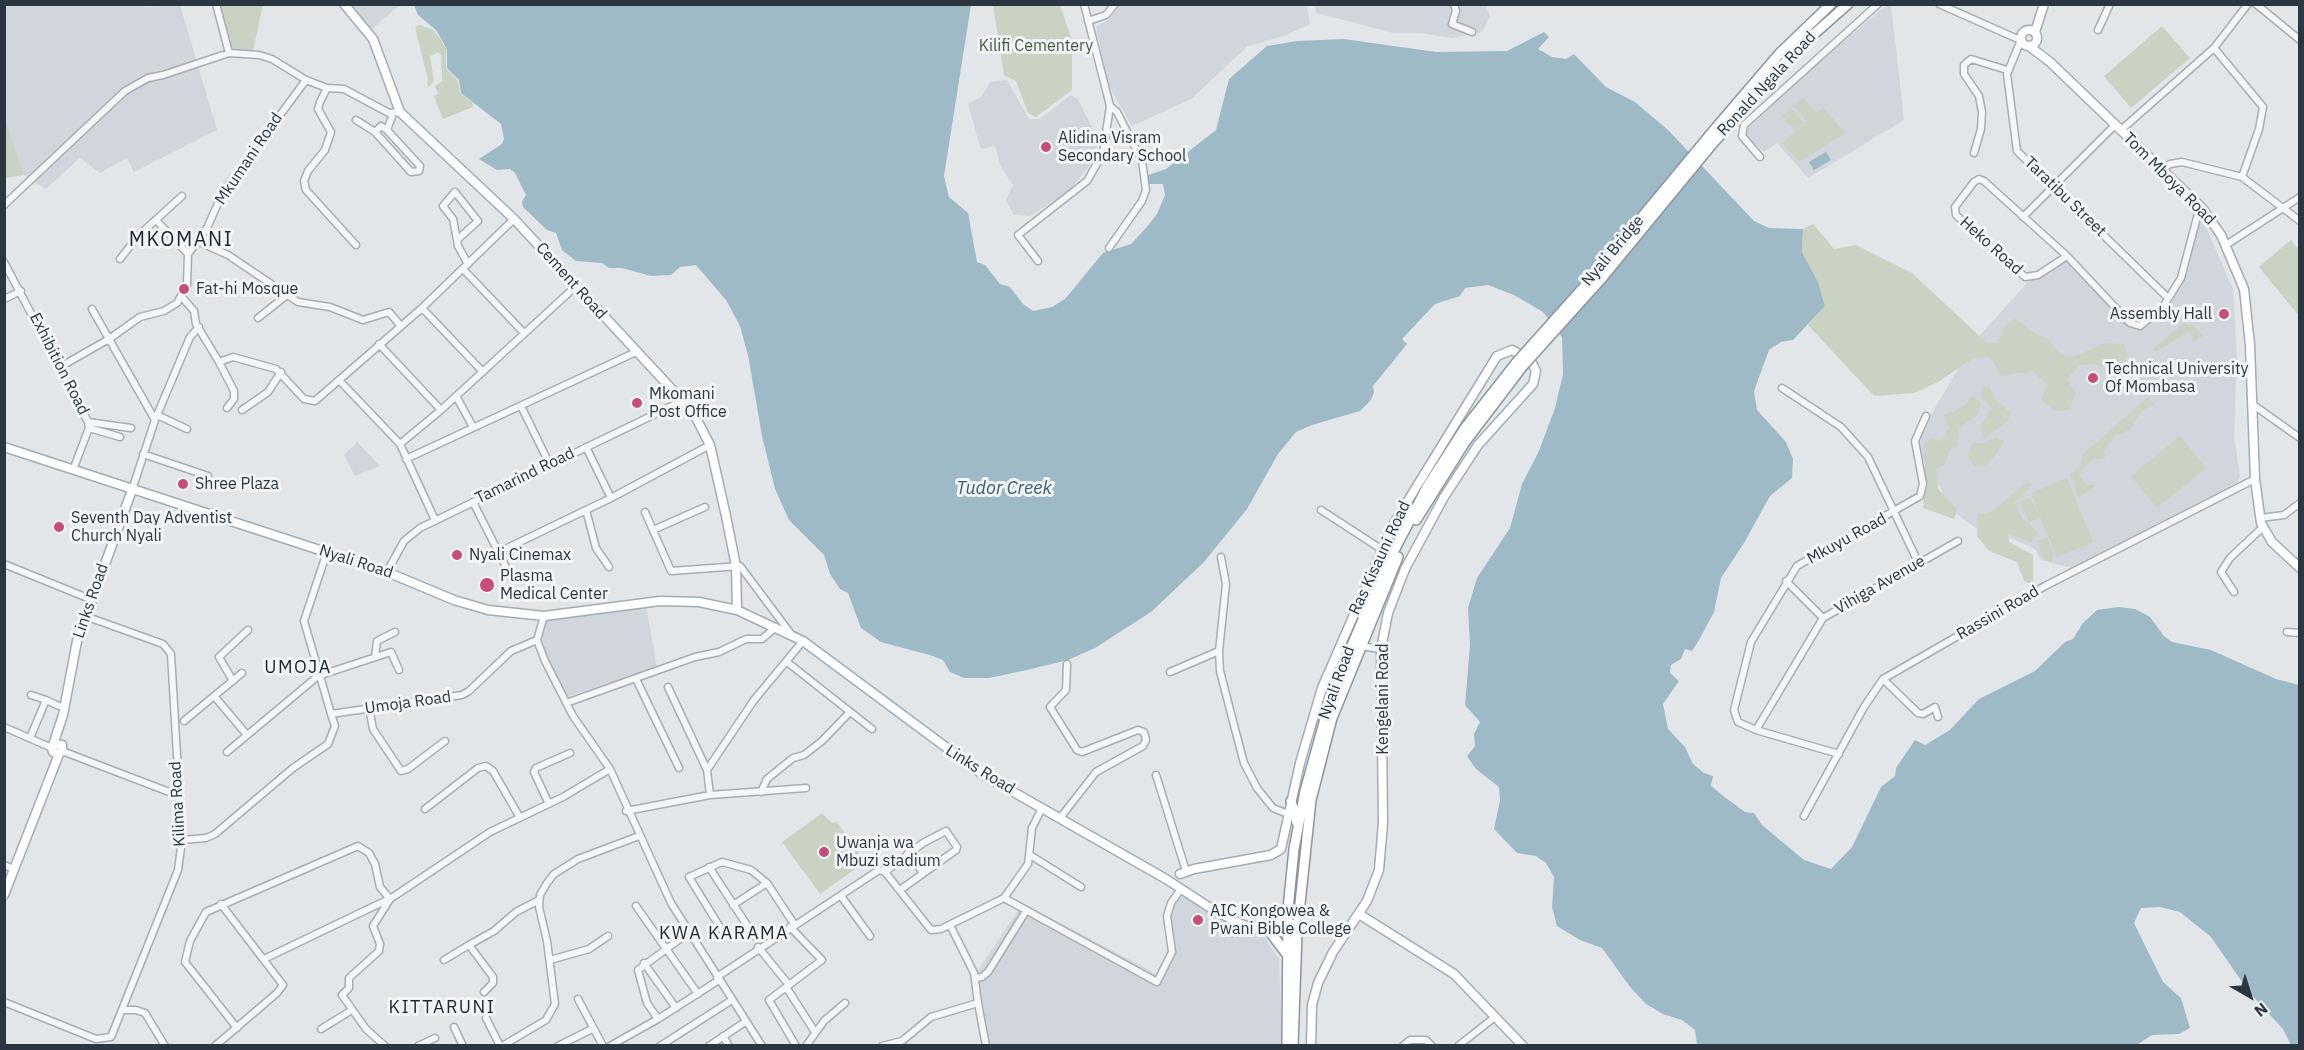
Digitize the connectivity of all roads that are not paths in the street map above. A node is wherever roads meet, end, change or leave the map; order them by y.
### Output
1 (216, 4) edge
2 (344, 4) edge
3 (1084, 4) edge
4 (1114, 4) edge
5 (1454, 4) edge
6 (1848, 4) edge
7 (1878, 4) edge
8 (1939, 4) edge
9 (2044, 4) edge
10 (2110, 4) edge
11 (2248, 4) edge
12 (2256, 4) edge
13 (1829, 6) edge
14 (1966, 6) dead end
15 (1963, 14) junction
16 (2039, 17) junction
17 (1088, 21) junction
18 (2098, 30) dead end
19 (1472, 32) dead end
20 (2022, 36) junction
21 (2036, 36) junction
22 (2300, 40) edge
23 (2029, 46) junction
24 (2214, 48) junction
25 (229, 53) junction
26 (2050, 62) junction
27 (2007, 70) junction
28 (306, 80) junction
29 (327, 88) junction
30 (1110, 106) junction
31 (397, 113) junction
32 (2107, 118) junction
33 (356, 120) dead end
34 (2118, 128) junction
35 (387, 130) junction
36 (375, 132) junction
37 (2105, 134) junction
38 (1711, 139) junction
39 (1974, 153) dead end
40 (1760, 157) dead end
41 (2160, 170) junction
42 (2242, 177) junction
43 (2053, 185) junction
44 (182, 196) dead end
45 (2300, 197) edge
46 (4, 205) edge
47 (2200, 206) junction
48 (2282, 207) junction
49 (2023, 217) junction
50 (514, 219) junction
51 (156, 220) junction
52 (2300, 221) edge
53 (457, 240) junction
54 (197, 241) junction
55 (356, 245) dead end
56 (2226, 245) junction
57 (1109, 248) dead end
58 (188, 254) junction
59 (2067, 256) junction
60 (120, 259) dead end
61 (1038, 261) dead end
62 (4, 262) edge
63 (466, 266) junction
64 (575, 286) junction
65 (21, 291) junction
66 (287, 295) junction
67 (181, 296) junction
68 (2168, 298) junction
69 (4, 299) edge
70 (422, 308) junction
71 (92, 309) dead end
72 (258, 318) dead end
73 (400, 325) junction
74 (199, 327) junction
75 (524, 333) junction
76 (109, 339) junction
77 (379, 344) junction
78 (636, 352) junction
79 (1497, 356) joint
80 (219, 362) junction
81 (1519, 365) junction
82 (60, 367) junction
83 (281, 372) junction
84 (483, 372) junction
85 (339, 380) junction
86 (1782, 388) dead end
87 (456, 396) junction
88 (682, 401) junction
89 (2252, 404) junction
90 (521, 406) junction
91 (227, 408) dead end
92 (242, 410) dead end
93 (441, 410) junction
94 (1926, 416) dead end
95 (156, 418) junction
96 (89, 425) junction
97 (473, 427) junction
98 (131, 429) dead end
99 (187, 429) dead end
100 (120, 437) dead end
101 (2300, 438) edge
102 (400, 444) junction
103 (710, 445) junction
104 (4, 447) edge
105 (586, 447) junction
106 (143, 454) junction
107 (406, 459) junction
108 (550, 465) junction
109 (73, 470) junction
110 (208, 476) dead end
111 (2255, 479) junction
112 (132, 490) junction
113 (611, 498) junction
114 (472, 502) junction
115 (2300, 503) edge
116 (705, 507) dead end
117 (586, 510) junction
118 (1321, 510) dead end
119 (645, 512) dead end
120 (1894, 513) junction
121 (2260, 518) junction
122 (435, 520) junction
123 (2263, 527) junction
124 (653, 530) junction
125 (1958, 541) dead end
126 (1382, 549) junction
127 (327, 552) junction
128 (499, 552) junction
129 (1221, 557) dead end
130 (1918, 562) junction
131 (4, 564) edge
132 (736, 566) junction
133 (609, 567) dead end
134 (2300, 568) edge
135 (387, 572) junction
136 (512, 579) dead end
137 (1786, 581) junction
138 (734, 589) junction
139 (2234, 592) dead end
140 (90, 599) junction
141 (718, 606) junction
142 (737, 610) junction
143 (84, 615) junction
144 (544, 616) junction
145 (1823, 618) junction
146 (776, 627) junction
147 (248, 630) dead end
148 (395, 632) dead end
149 (2287, 632) dead end
150 (2300, 633) edge
151 (791, 634) junction
152 (537, 640) junction
153 (803, 641) junction
154 (1360, 645) junction
155 (1381, 649) junction
156 (1219, 651) junction
157 (375, 657) junction
158 (787, 662) junction
159 (1067, 664) dead end
160 (399, 670) dead end
161 (1170, 672) dead end
162 (242, 673) dead end
163 (318, 676) junction
164 (636, 679) junction
165 (1883, 679) junction
166 (233, 681) junction
167 (668, 687) dead end
168 (1322, 688) junction
169 (1333, 690) junction
170 (31, 694) dead end
171 (215, 697) junction
172 (46, 700) junction
173 (566, 703) junction
174 (59, 706) dead end
175 (369, 708) junction
176 (850, 711) junction
177 (331, 714) junction
178 (1938, 717) dead end
179 (184, 721) dead end
180 (4, 727) edge
181 (872, 729) dead end
182 (1756, 730) junction
183 (247, 735) junction
184 (30, 738) junction
185 (445, 741) dead end
186 (57, 749) junction
187 (227, 752) dead end
188 (570, 753) dead end
189 (1839, 754) junction
190 (679, 768) dead end
191 (610, 769) junction
192 (707, 770) junction
193 (1156, 775) dead end
194 (806, 788) dead end
195 (761, 792) junction
196 (177, 795) junction
197 (710, 795) junction
198 (1291, 801) junction
199 (549, 804) junction
200 (1042, 808) junction
201 (425, 809) dead end
202 (626, 811) junction
203 (1288, 814) junction
204 (519, 816) junction
205 (1804, 816) dead end
206 (1060, 818) junction
207 (1298, 828) junction
208 (639, 836) junction
209 (182, 840) junction
210 (908, 853) junction
211 (1030, 855) junction
212 (4, 864) edge
213 (710, 867) junction
214 (14, 868) junction
215 (885, 872) junction
216 (1183, 872) junction
217 (923, 873) junction
218 (767, 883) junction
219 (1174, 884) junction
220 (1081, 887) dead end
221 (900, 890) junction
222 (4, 895) edge
223 (841, 896) junction
224 (1004, 898) junction
225 (390, 899) junction
226 (539, 900) junction
227 (221, 904) junction
228 (733, 905) junction
229 (636, 906) dead end
230 (1288, 909) junction
231 (1026, 911) junction
232 (1359, 914) junction
233 (792, 925) junction
234 (950, 925) junction
235 (1269, 928) junction
236 (1292, 928) junction
237 (721, 929) dead end
238 (688, 933) junction
239 (608, 936) dead end
240 (754, 936) dead end
241 (870, 936) dead end
242 (469, 945) junction
243 (758, 948) junction
244 (666, 949) junction
245 (1287, 955) junction
246 (264, 959) junction
247 (444, 960) dead end
248 (550, 960) junction
249 (644, 963) junction
250 (718, 978) junction
251 (975, 978) junction
252 (788, 986) junction
253 (484, 992) dead end
254 (698, 994) junction
255 (578, 999) dead end
256 (732, 1000) junction
257 (4, 1002) edge
258 (845, 1003) dead end
259 (978, 1003) junction
260 (676, 1008) junction
261 (122, 1010) junction
262 (352, 1010) junction
263 (1495, 1017) junction
264 (486, 1018) dead end
265 (658, 1019) junction
266 (746, 1022) junction
267 (454, 1027) dead end
268 (237, 1028) junction
269 (321, 1029) dead end
270 (592, 1029) junction
271 (815, 1032) junction
272 (723, 1036) junction
273 (435, 1038) dead end
274 (612, 1045) edge
275 (165, 1046) edge
276 (214, 1046) edge
277 (386, 1046) edge
278 (418, 1046) edge
279 (463, 1046) edge
280 (501, 1046) edge
281 (558, 1046) edge
282 (603, 1046) edge
283 (660, 1046) edge
284 (709, 1046) edge
285 (729, 1046) edge
286 (762, 1046) edge
287 (796, 1046) edge
288 (806, 1046) edge
289 (882, 1046) edge
290 (986, 1046) edge
291 (1287, 1046) edge
292 (1293, 1046) edge
293 (1311, 1046) edge
294 (1403, 1046) edge
295 (1432, 1046) edge
296 (1458, 1046) edge
297 (1522, 1046) edge

1 - 25 street
2 - 31 main road, Cement Road
3 - 17 street
4 - 17 street
5 - 19 street
6 - 38 highway, Ronald Ngala Road
7 - 40 street
8 - 15 street
9 - 16 main road
10 - 18 street
11 - 24 street
12 - 22 street
13 - 38 highway, Ronald Ngala Road
14 - 15 street
15 - 20 street
16 - 20 main road
16 - 21 main road
17 - 30 street
20 - 21 main road
20 - 23 main road
20 - 27 street
21 - 23 main road
21 - 26 main road
23 - 26 main road
24 - 34 street
24 - 42 street
25 - 28 street
25 - 46 street
26 - 32 main road, Tom Mboya Road
27 - 39 street
27 - 43 street, Taratibu Street
28 - 29 street
28 - 54 street, Mkumani Road
29 - 31 street
29 - 55 street
30 - 57 street
30 - 61 street
31 - 35 street
31 - 50 main road, Cement Road
32 - 34 main road, Tom Mboya Road
32 - 37 street
33 - 36 street
34 - 37 street
34 - 41 main road, Tom Mboya Road
35 - 36 street
35 - 36 street
37 - 43 street
38 - 81 highway, Nyali Bridge, bridge
41 - 42 street
41 - 47 main road, Tom Mboya Road
42 - 48 street
43 - 49 street
43 - 68 street, Taratibu Street
44 - 51 street
45 - 48 street
47 - 56 main road, Tom Mboya Road
47 - 68 street
48 - 52 street
48 - 56 street
49 - 59 street, Heko Road
49 - 59 street, Heko Road
50 - 63 street
50 - 64 main road, Cement Road
51 - 58 street
51 - 60 street
53 - 53 street
53 - 63 street
54 - 58 street, Mkumani Road
54 - 66 street
56 - 89 main road, Tom Mboya Road
58 - 67 street
59 - 68 street
62 - 65 street, Exhibition Road
63 - 70 street
63 - 75 street
64 - 75 street
64 - 78 main road, Cement Road
65 - 69 street
65 - 82 street, Exhibition Road
66 - 72 street
66 - 73 street
67 - 74 street
67 - 76 street
70 - 73 street
70 - 84 street
71 - 76 street
73 - 77 street
74 - 80 street
74 - 95 street
75 - 84 street
76 - 82 street
76 - 95 street
77 - 85 street
77 - 93 street
78 - 88 main road, Cement Road
78 - 90 street
79 - 126 main road, Ras Kisauni Road
79 - 155 main road, Kengelani Road
80 - 83 street
80 - 91 street
81 - 154 highway, Nyali Road
81 - 169 highway, Nyali Road
82 - 96 street, Exhibition Road
83 - 85 street
83 - 92 street
84 - 87 street
85 - 102 street
86 - 120 street
87 - 93 street
87 - 97 street
88 - 103 main road, Cement Road
88 - 105 street, Tamarind Road
89 - 101 street
89 - 111 main road, Tom Mboya Road
90 - 97 street
90 - 108 street
93 - 102 street
94 - 120 street, Mkuyu Road
95 - 99 street
95 - 106 street
96 - 98 street
96 - 100 street
96 - 109 street, Exhibition Road
97 - 107 street
102 - 107 street
103 - 113 street
103 - 132 main road, Cement Road
104 - 109 main road, Nyali Road
105 - 108 street, Tamarind Road
105 - 113 street
106 - 110 street
106 - 112 street
107 - 122 street
108 - 114 street, Tamarind Road
109 - 112 main road, Nyali Road
111 - 121 main road, Tom Mboya Road
111 - 165 street, Rassini Road
112 - 127 main road, Nyali Road
112 - 140 main road, Links Road
113 - 117 street
114 - 122 street, Tamarind Road
114 - 128 street
115 - 121 street
116 - 124 street
117 - 128 street
117 - 133 street
118 - 126 street
119 - 124 street
120 - 130 street
120 - 137 street, Mkuyu Road
121 - 123 main road, Tom Mboya Road
122 - 135 street, Tamarind Road
123 - 134 main road, Tom Mboya Road
123 - 139 street
124 - 132 street
125 - 130 street, Vihiga Avenue
126 - 168 main road, Ras Kisauni Road
127 - 135 main road, Nyali Road
127 - 163 street
128 - 136 street
129 - 156 street
130 - 145 street, Vihiga Avenue
131 - 140 street
132 - 138 main road, Cement Road
132 - 151 street
135 - 144 main road, Nyali Road
137 - 145 street
137 - 182 street, Mkuyu Road
138 - 141 main road, Cement Road
138 - 142 main road, Cement Road
140 - 143 main road, Links Road
141 - 142 main road, Links Road
141 - 144 main road, Nyali Road
142 - 146 main road, Links Road
143 - 186 main road, Links Road
143 - 196 street, Kilima Road
144 - 152 street
145 - 182 street, Vihiga Avenue
146 - 151 main road, Links Road
146 - 164 street
147 - 166 street
148 - 157 street
149 - 150 street
151 - 153 main road, Links Road
152 - 173 street
152 - 175 street, Umoja Road
153 - 158 street
153 - 200 main road, Links Road
154 - 155 street
154 - 236 highway, Nyali Road
155 - 232 main road, Kengelani Road
156 - 161 street
156 - 203 street
157 - 160 street
157 - 163 street
158 - 176 street
158 - 192 street
159 - 206 street
162 - 166 street
163 - 177 street
163 - 183 street
164 - 173 street
164 - 190 street
165 - 178 street
165 - 189 street, Rassini Road
166 - 171 street
167 - 192 street
168 - 169 highway
168 - 198 main road, Ras Kisauni Road
169 - 207 highway, Nyali Road
170 - 172 street
171 - 179 street
171 - 183 street
172 - 174 street
172 - 184 street
173 - 191 street
175 - 177 street, Umoja Road
175 - 185 street
176 - 181 street
176 - 195 street
177 - 209 street
180 - 184 street
182 - 189 street
183 - 187 street
184 - 186 street
186 - 196 street
186 - 214 main road, Links Road
188 - 199 street
189 - 205 street, Rassini Road
191 - 199 street
191 - 202 street
192 - 197 street
193 - 216 street
194 - 195 street
195 - 197 street
196 - 209 street, Kilima Road
197 - 202 street
198 - 203 main road, Ras Kisauni Road
198 - 207 highway
199 - 204 street
200 - 206 main road, Links Road
200 - 211 street
201 - 204 street
202 - 208 street
203 - 216 main road, Ras Kisauni Road
204 - 225 street
206 - 219 main road, Links Road
207 - 230 highway, Nyali Road
208 - 226 street
208 - 238 street
209 - 261 street, Kilima Road
210 - 215 street
210 - 217 street
210 - 217 street
211 - 220 street
211 - 224 street
212 - 214 street
213 - 218 street
213 - 228 street
213 - 237 street
214 - 222 main road, Links Road
215 - 221 street
215 - 223 street
216 - 219 street
217 - 221 street
218 - 228 street
218 - 233 street
219 - 231 street
219 - 235 main road, Links Road
221 - 234 street
223 - 233 street
223 - 241 street
224 - 231 street
224 - 234 street
225 - 227 street
225 - 246 street
225 - 262 street
226 - 242 street
226 - 248 street
227 - 246 street
227 - 268 street
228 - 240 street
229 - 244 street
230 - 235 highway
230 - 236 highway, Nyali Road
231 - 251 street
232 - 263 main road
232 - 293 main road, Kengelani Road
233 - 243 street
233 - 252 street
234 - 251 street
235 - 236 main road, Links Road
235 - 245 highway
236 - 245 highway, Nyali Road
236 - 292 highway, Nyali Road
238 - 244 street
238 - 250 street
239 - 248 street
242 - 247 street
242 - 253 street
243 - 250 street
243 - 252 street
244 - 249 street
244 - 254 street
245 - 291 highway, Nyali Road
246 - 268 street
248 - 280 street
249 - 260 street
249 - 265 street
250 - 254 street
250 - 256 street
251 - 259 street
252 - 271 street
252 - 287 street
254 - 260 street
255 - 270 street
256 - 266 street
256 - 283 street
257 - 261 street, Kilima Road
258 - 271 street
259 - 289 street
259 - 290 street
260 - 265 street
261 - 275 street
262 - 269 street
262 - 277 street
263 - 296 street
263 - 297 main road
264 - 280 street
265 - 274 street
266 - 272 street
266 - 286 street
267 - 279 street
268 - 276 street
270 - 281 street
270 - 282 street
271 - 288 street
272 - 284 street
272 - 285 street
273 - 278 street
294 - 295 street

